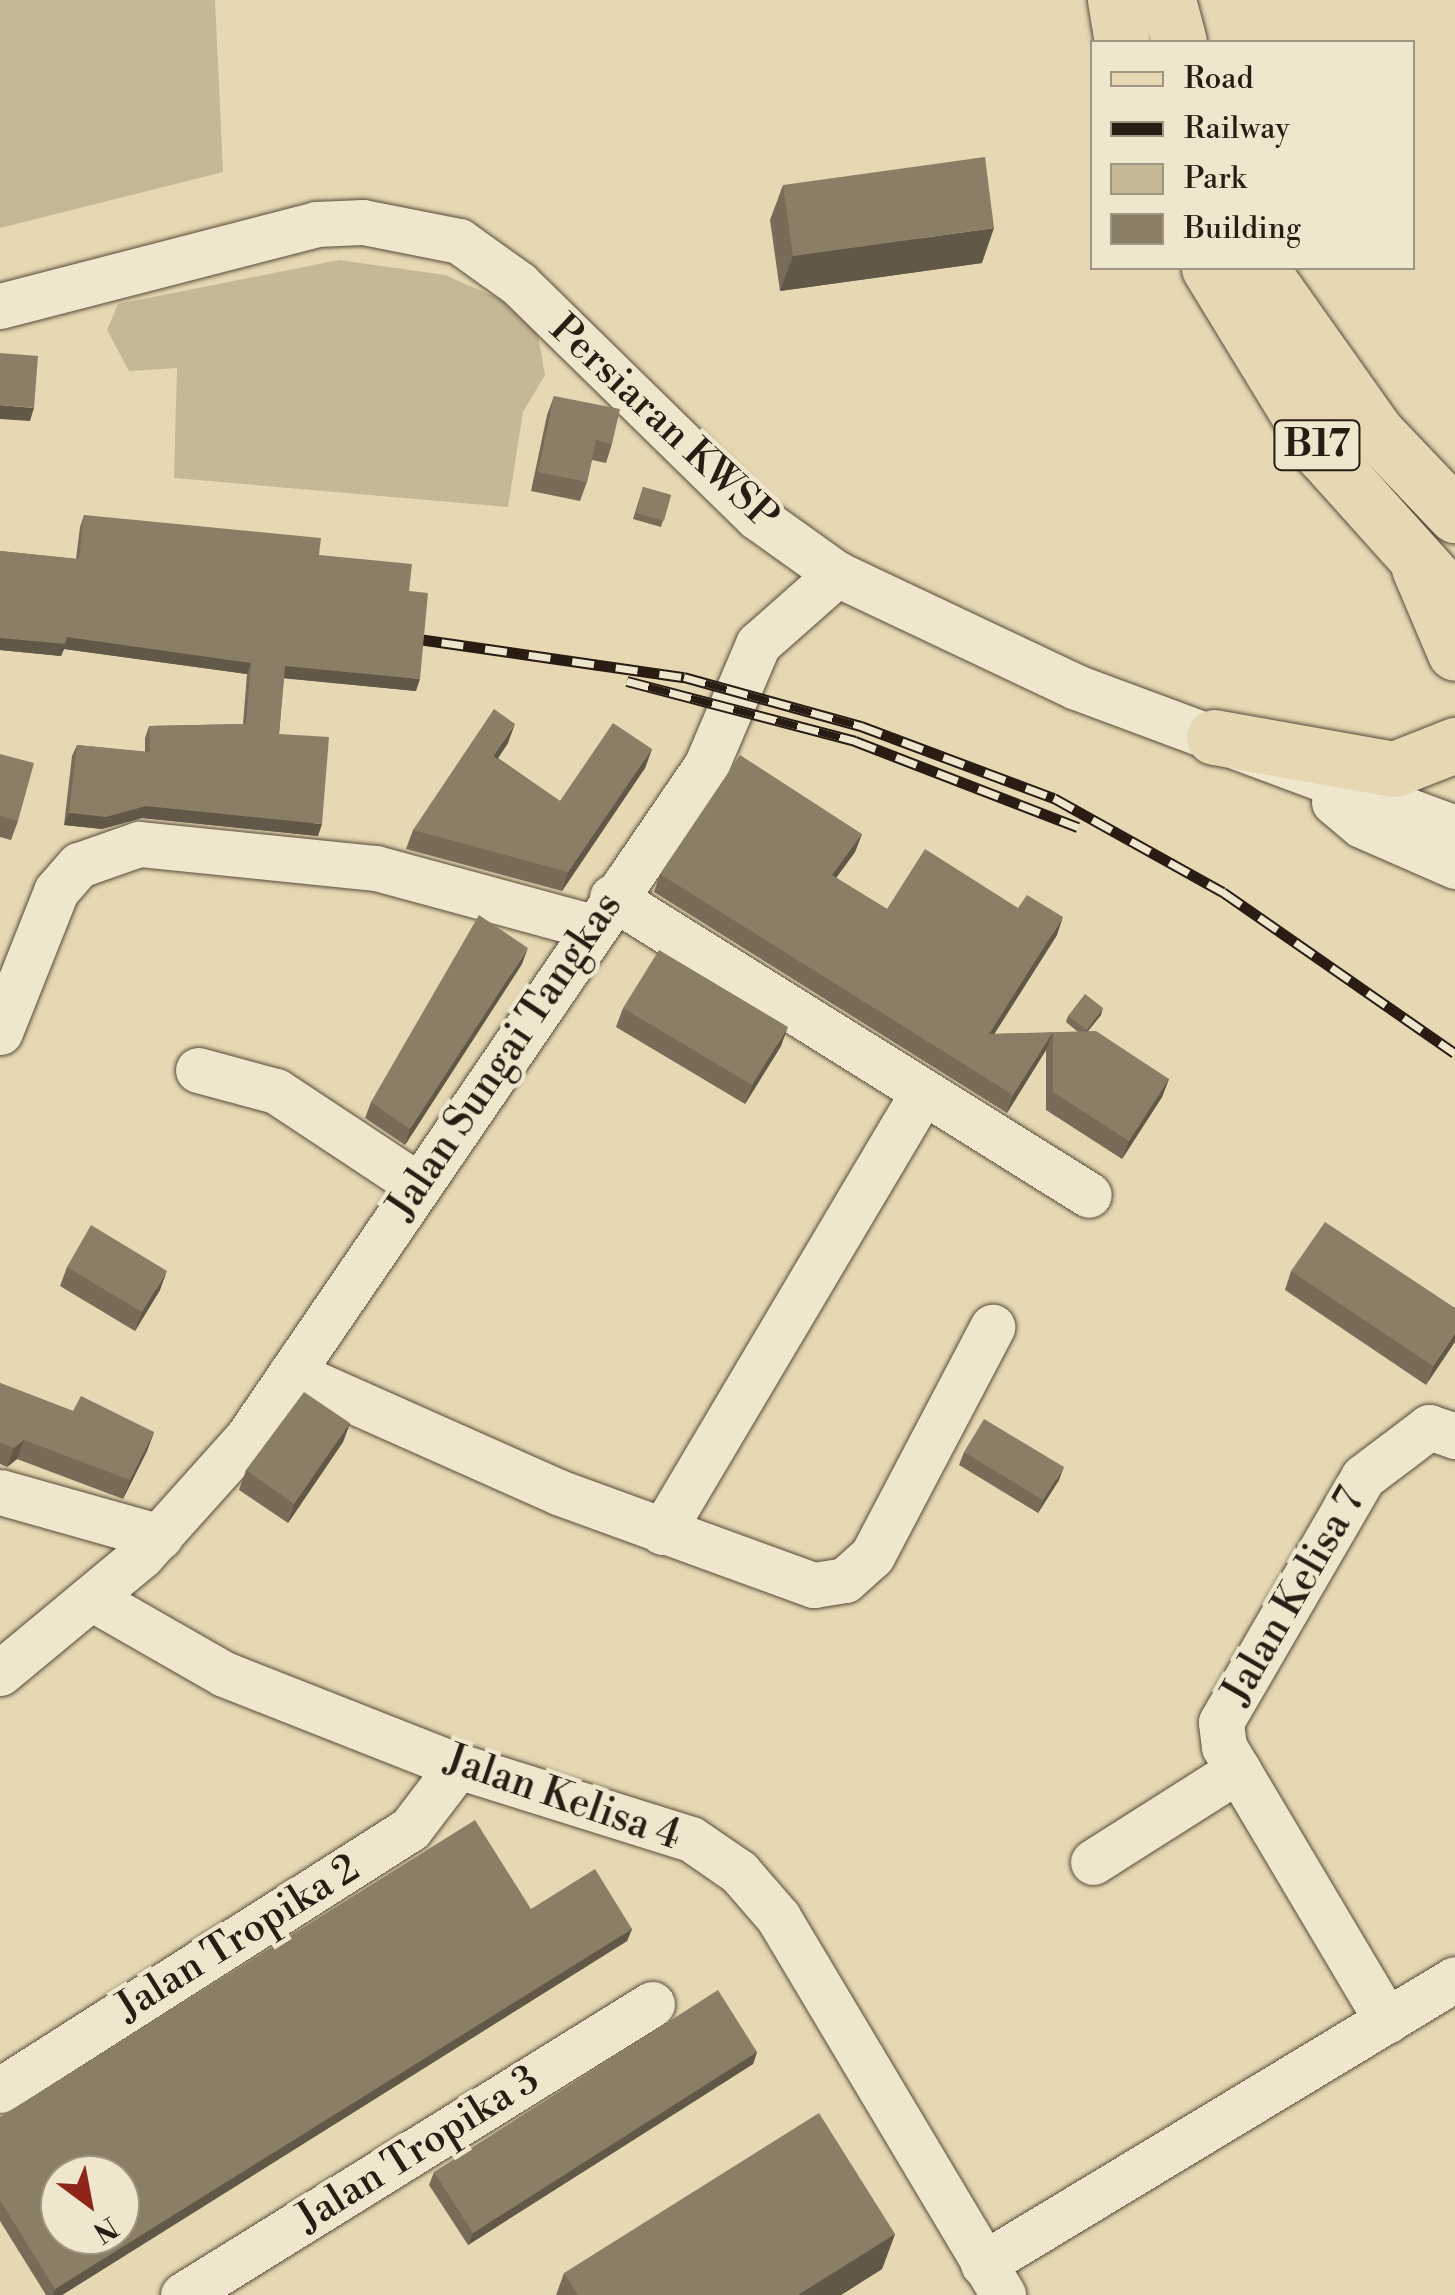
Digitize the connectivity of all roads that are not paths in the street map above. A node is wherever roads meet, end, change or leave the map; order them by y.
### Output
1 (1115, 0) edge
2 (1168, 0) edge
3 (1122, 40) edge
4 (1178, 40) edge
5 (1210, 270) edge
6 (1261, 270) edge
7 (0, 306) edge
8 (1455, 515) edge
9 (1414, 556) junction
10 (837, 574) junction
11 (1455, 601) edge
12 (1455, 653) edge
13 (1214, 737) junction
14 (1454, 748) edge
15 (1310, 781) junction
16 (1455, 828) edge
17 (1455, 866) edge
18 (600, 912) junction
19 (0, 1032) edge
20 (198, 1070) dead end
21 (920, 1097) junction
22 (418, 1184) junction
23 (1089, 1195) dead end
24 (992, 1327) dead end
25 (291, 1373) junction
26 (1455, 1436) edge
27 (0, 1492) edge
28 (662, 1532) junction
29 (151, 1546) junction
30 (93, 1599) junction
31 (0, 1673) edge
32 (458, 1766) junction
33 (1238, 1770) junction
34 (1093, 1862) dead end
35 (1455, 1979) edge
36 (652, 2004) dead end
37 (1388, 2021) junction
38 (0, 2090) edge
39 (993, 2279) edge
40 (183, 2295) edge

1 - 3 main road
2 - 4 main road
5 - 9 main road, B17
6 - 8 main road, B17
7 - 10 street, Persiaran KWSP
9 - 11 main road, B17
9 - 12 main road
10 - 13 street, Persiaran KWSP
10 - 18 street, Jalan Sungai Tangkas
13 - 14 main road
13 - 15 street, Persiaran KWSP
15 - 16 street, Persiaran KWSP
15 - 17 street, Persiaran KWSP
18 - 19 street
18 - 21 street
18 - 22 street, Jalan Sungai Tangkas
20 - 22 street
21 - 23 street
21 - 28 street
22 - 25 street, Jalan Sungai Tangkas
24 - 28 street
25 - 28 street
25 - 29 street, Jalan Sungai Tangkas
26 - 33 street, Jalan Kelisa 7
27 - 29 street
29 - 30 street, Jalan Sungai Tangkas
30 - 31 street, Jalan Sungai Tangkas
30 - 32 street, Jalan Kelisa 4
32 - 38 street, Jalan Tropika 2
32 - 39 street, Jalan Kelisa 4
33 - 34 street
33 - 37 street, Jalan Kelisa 7
35 - 37 street
36 - 40 street, Jalan Tropika 3
37 - 39 street

